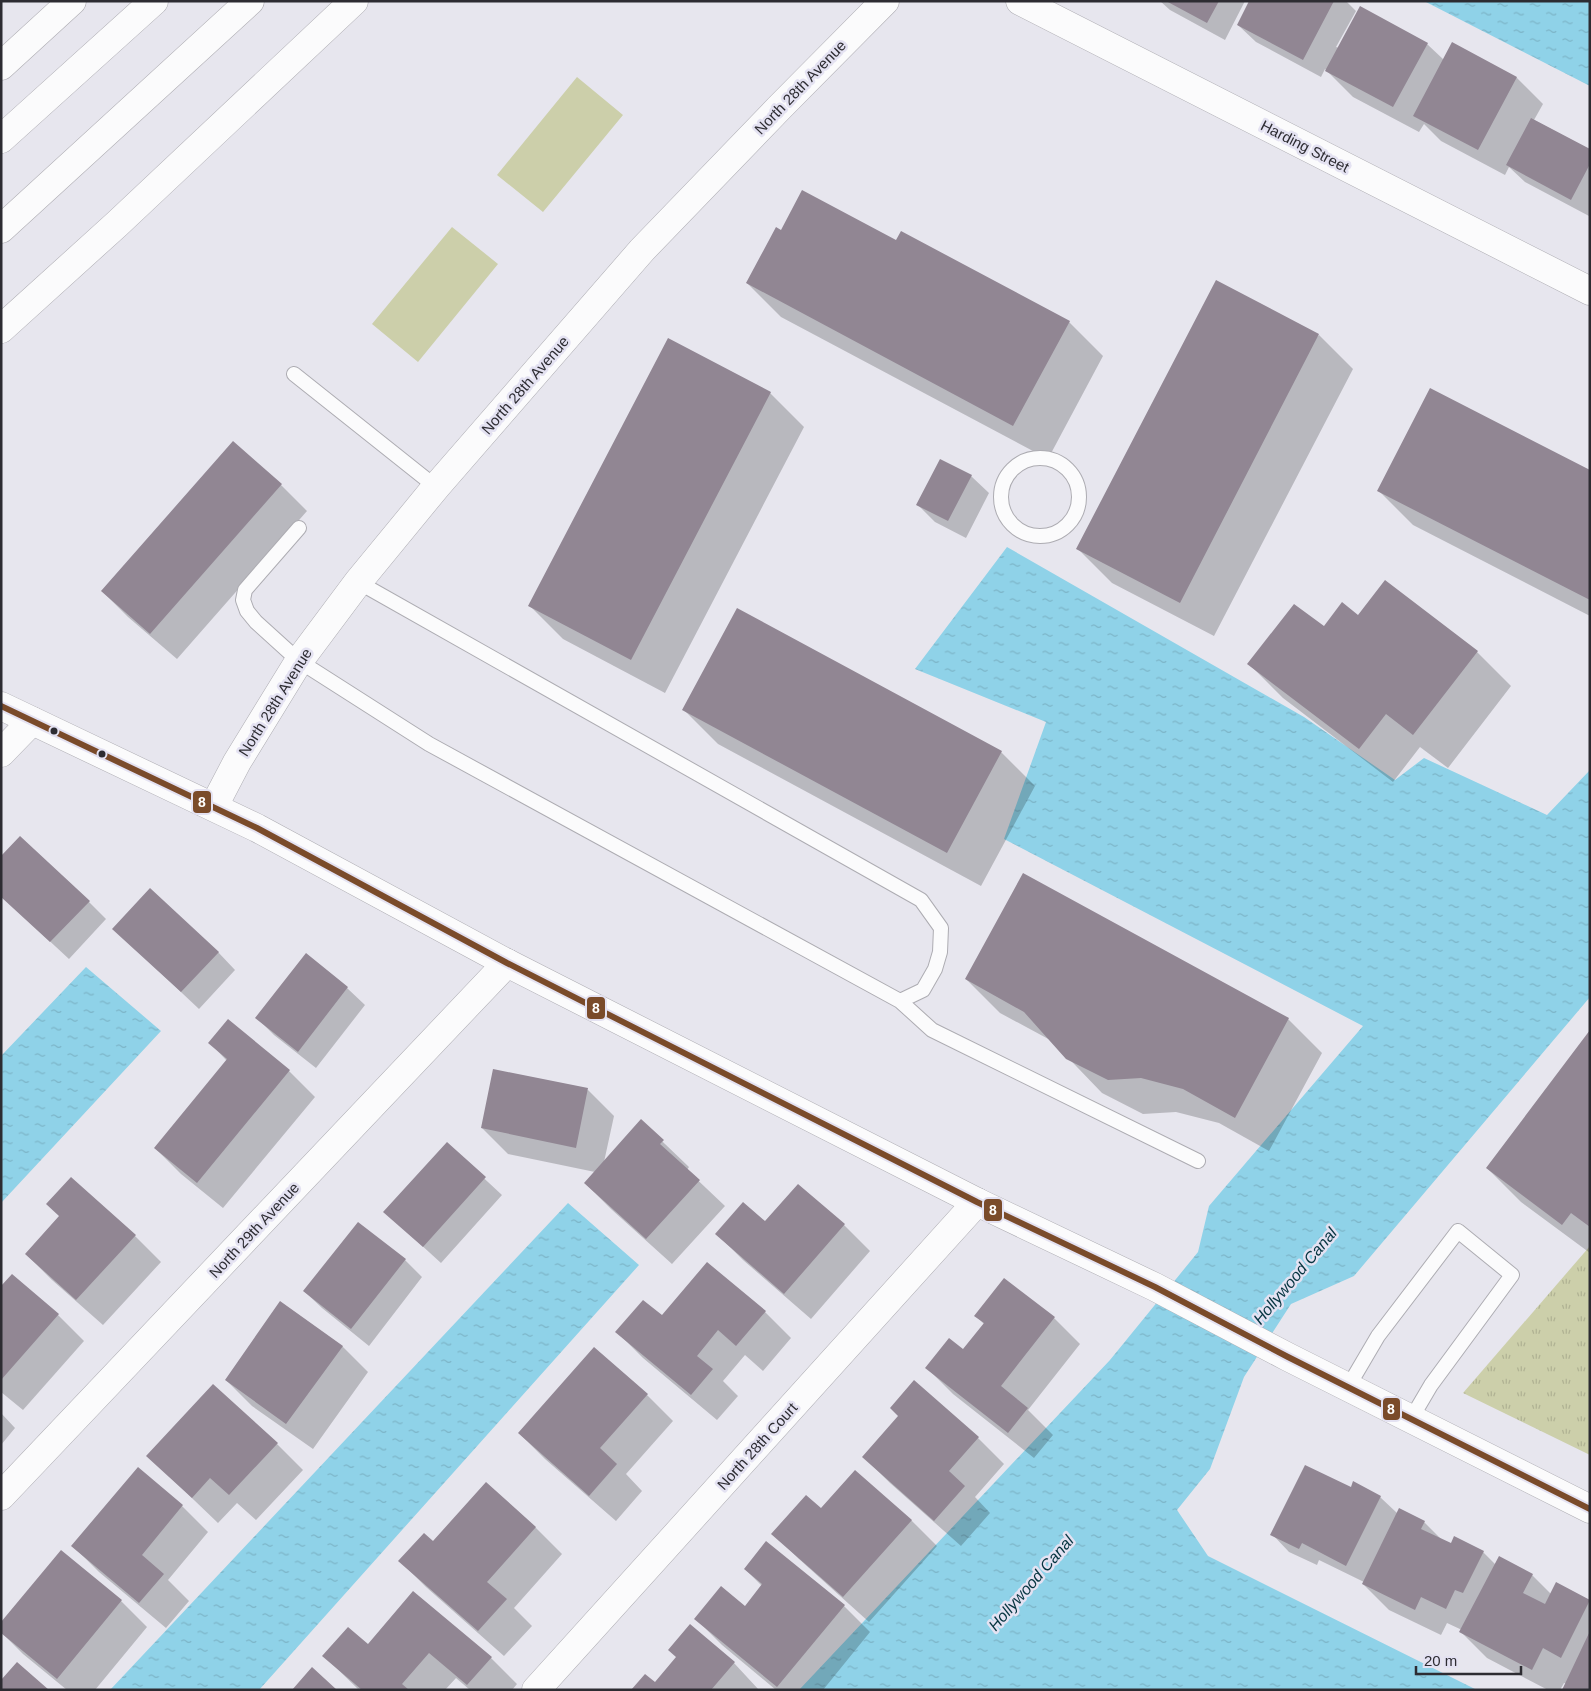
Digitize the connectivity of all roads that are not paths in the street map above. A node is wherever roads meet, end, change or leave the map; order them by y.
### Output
1 (72, 1) edge
2 (154, 1) edge
3 (250, 1) edge
4 (354, 1) edge
5 (885, 1) edge
6 (1020, 1) edge
7 (1, 66) edge
8 (1, 139) edge
9 (1, 229) edge
10 (1590, 291) edge
11 (1, 328) edge
12 (294, 374) dead end
13 (1008, 475) joint
14 (436, 487) junction
15 (299, 528) dead end
16 (358, 582) junction
17 (299, 661) junction
18 (1, 706) edge
19 (32, 721) junction
20 (1, 753) edge
21 (214, 806) junction
22 (507, 963) junction
23 (900, 1001) junction
24 (1198, 1161) dead end
25 (977, 1202) junction
26 (1348, 1387) junction
27 (1411, 1419) junction
28 (1, 1496) edge
29 (1590, 1509) edge
30 (536, 1690) edge

1 - 7 main road
2 - 8 main road
3 - 9 main road
4 - 11 main road
5 - 14 main road, North 28th Avenue
6 - 10 main road, Harding Street
12 - 14 lane
13 - 13 lane
14 - 16 main road, North 28th Avenue
15 - 17 lane
16 - 17 main road, North 28th Avenue
16 - 23 lane
17 - 21 main road, North 28th Avenue
17 - 23 lane
18 - 19 main road
19 - 20 main road
19 - 21 main road
21 - 22 main road
22 - 25 main road
22 - 28 main road, North 29th Avenue
23 - 24 lane
25 - 26 main road
25 - 30 main road, North 28th Court
26 - 27 main road
26 - 27 lane
27 - 29 main road

